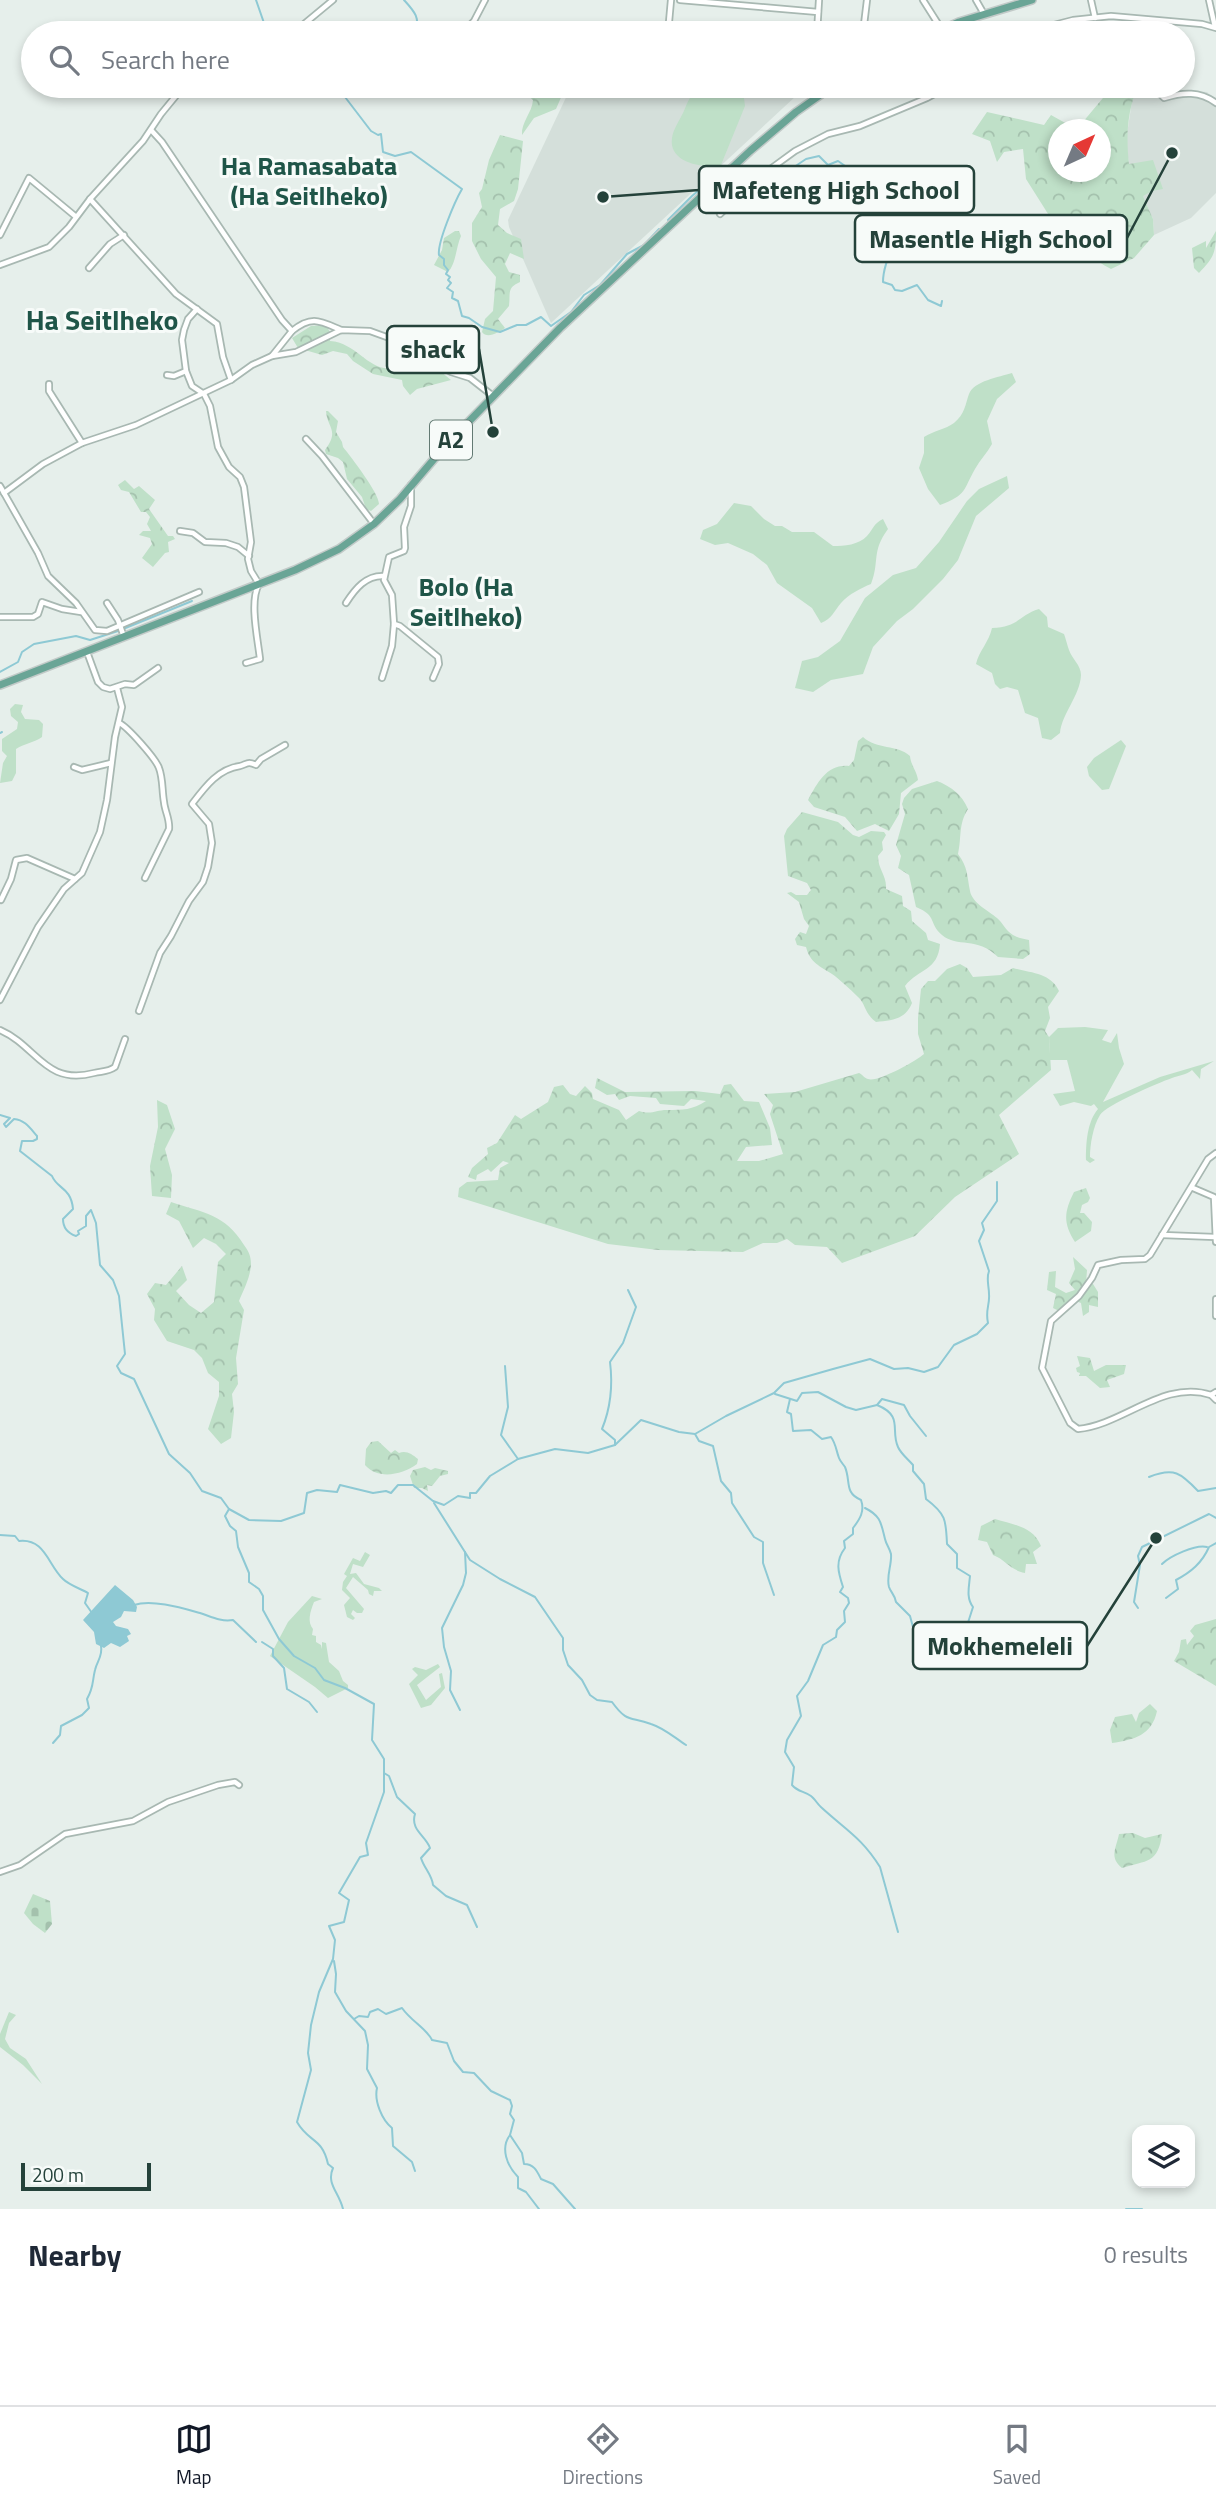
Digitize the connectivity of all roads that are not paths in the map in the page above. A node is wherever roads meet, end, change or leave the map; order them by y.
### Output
1 (333, 0) edge
2 (485, 0) edge
3 (671, 0) edge
4 (680, 0) edge
5 (819, 0) edge
6 (867, 0) edge
7 (923, 0) edge
8 (976, 0) edge
9 (1032, 0) edge
10 (1091, 0) edge
11 (1209, 0) edge
12 (818, 12) junction
13 (984, 14) junction
14 (1094, 18) junction
15 (308, 21) edge
16 (474, 21) edge
17 (669, 21) edge
18 (818, 21) edge
19 (864, 21) edge
20 (933, 21) edge
21 (966, 21) edge
22 (1069, 21) edge
23 (1168, 21) edge
24 (1195, 23) edge
25 (1215, 28) edge
26 (1195, 94) edge
27 (175, 98) edge
28 (816, 98) edge
29 (927, 98) edge
30 (1216, 103) edge
31 (151, 130) junction
32 (90, 199) junction
33 (720, 214) dead end
34 (75, 216) junction
35 (124, 234) junction
36 (0, 235) edge
37 (0, 265) edge
38 (89, 268) dead end
39 (197, 309) junction
40 (341, 330) junction
41 (292, 331) junction
42 (272, 356) junction
43 (186, 371) junction
44 (167, 375) dead end
45 (231, 380) junction
46 (49, 384) dead end
47 (204, 394) junction
48 (493, 396) junction
49 (306, 439) dead end
50 (82, 443) junction
51 (411, 485) junction
52 (0, 486) edge
53 (4, 493) junction
54 (374, 524) junction
55 (180, 531) dead end
56 (249, 556) junction
57 (384, 576) junction
58 (259, 584) junction
59 (199, 592) dead end
60 (107, 603) dead end
61 (346, 603) dead end
62 (82, 612) junction
63 (0, 617) edge
64 (394, 624) junction
65 (120, 626) junction
66 (124, 637) junction
67 (87, 652) junction
68 (246, 663) dead end
69 (159, 668) dead end
70 (382, 678) dead end
71 (433, 678) dead end
72 (0, 685) edge
73 (117, 688) junction
74 (119, 723) junction
75 (285, 745) dead end
76 (111, 763) junction
77 (74, 767) dead end
78 (145, 878) dead end
79 (75, 879) junction
80 (1, 900) edge
81 (0, 1000) edge
82 (139, 1010) dead end
83 (0, 1030) edge
84 (125, 1039) dead end
85 (1216, 1153) edge
86 (1193, 1188) junction
87 (1162, 1235) junction
88 (1216, 1240) edge
89 (1216, 1298) edge
90 (1216, 1316) edge
91 (1213, 1394) edge
92 (1216, 1400) edge
93 (239, 1785) dead end
94 (0, 1872) edge

1 - 15 street
2 - 16 street
3 - 17 street
4 - 12 street
5 - 12 street
6 - 19 street
7 - 20 street
8 - 13 street
9 - 13 main road
10 - 14 street
11 - 25 street
12 - 18 street
13 - 21 main road
14 - 22 street
14 - 23 street
24 - 25 street
26 - 30 street
27 - 31 street
28 - 48 main road, A2
29 - 33 street
31 - 32 street
31 - 41 street
32 - 34 street
32 - 35 street
34 - 36 street
34 - 37 street
35 - 38 street
35 - 39 street
39 - 43 street
39 - 45 street
40 - 41 street
40 - 42 street
40 - 48 street
41 - 42 street
42 - 45 street
43 - 44 street
43 - 47 street
45 - 47 street
46 - 50 street
47 - 50 street
47 - 56 street
48 - 51 main road, A2
49 - 54 street
50 - 53 street
51 - 54 main road, A2
51 - 57 street
52 - 53 street
53 - 62 street
54 - 58 main road, A2
55 - 56 street
56 - 58 street
57 - 61 street
57 - 64 street
58 - 66 main road, A2
58 - 68 street
59 - 65 street
60 - 65 street
62 - 63 street
62 - 65 street
64 - 70 street
64 - 71 street
65 - 66 street
66 - 67 main road, A2
67 - 72 main road, A2
67 - 73 street
69 - 73 street
73 - 74 street
74 - 76 street
74 - 78 street
75 - 82 street
76 - 77 street
76 - 79 street
79 - 80 street
79 - 81 street
83 - 84 street
85 - 86 street
86 - 87 street
86 - 88 street
87 - 88 street
87 - 91 street
89 - 90 street
91 - 92 street
93 - 94 street

